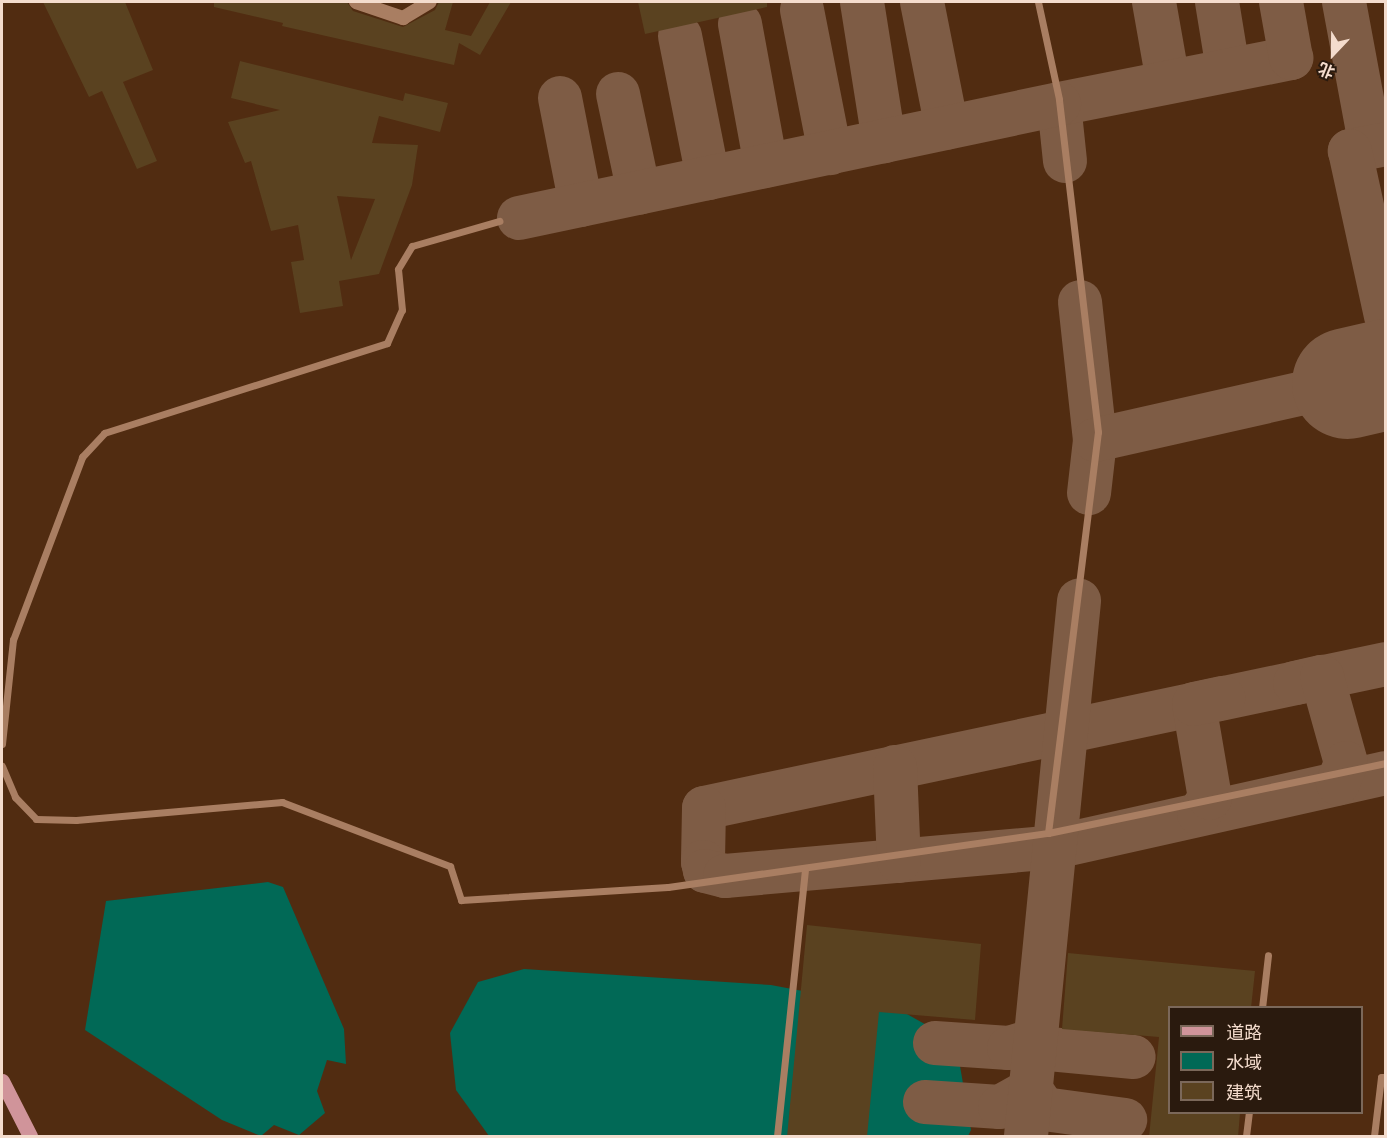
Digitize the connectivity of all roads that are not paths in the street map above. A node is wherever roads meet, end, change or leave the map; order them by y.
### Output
1 (356, 2) edge
2 (430, 2) edge
3 (1038, 2) edge
4 (499, 221) dead end
5 (2, 744) edge
6 (1386, 763) edge
7 (2, 766) edge
8 (1048, 833) junction
9 (805, 869) junction
10 (1268, 955) dead end
11 (1262, 1006) edge
12 (1386, 1077) edge
13 (2, 1081) edge
14 (1249, 1114) edge
15 (30, 1137) edge
16 (777, 1137) edge
17 (1246, 1137) edge
18 (1374, 1137) edge

1 - 2 street
3 - 8 lane
4 - 5 lane
6 - 8 lane
7 - 9 lane
8 - 9 lane
9 - 16 lane
10 - 11 lane
12 - 18 lane
13 - 15 main road
14 - 17 lane

